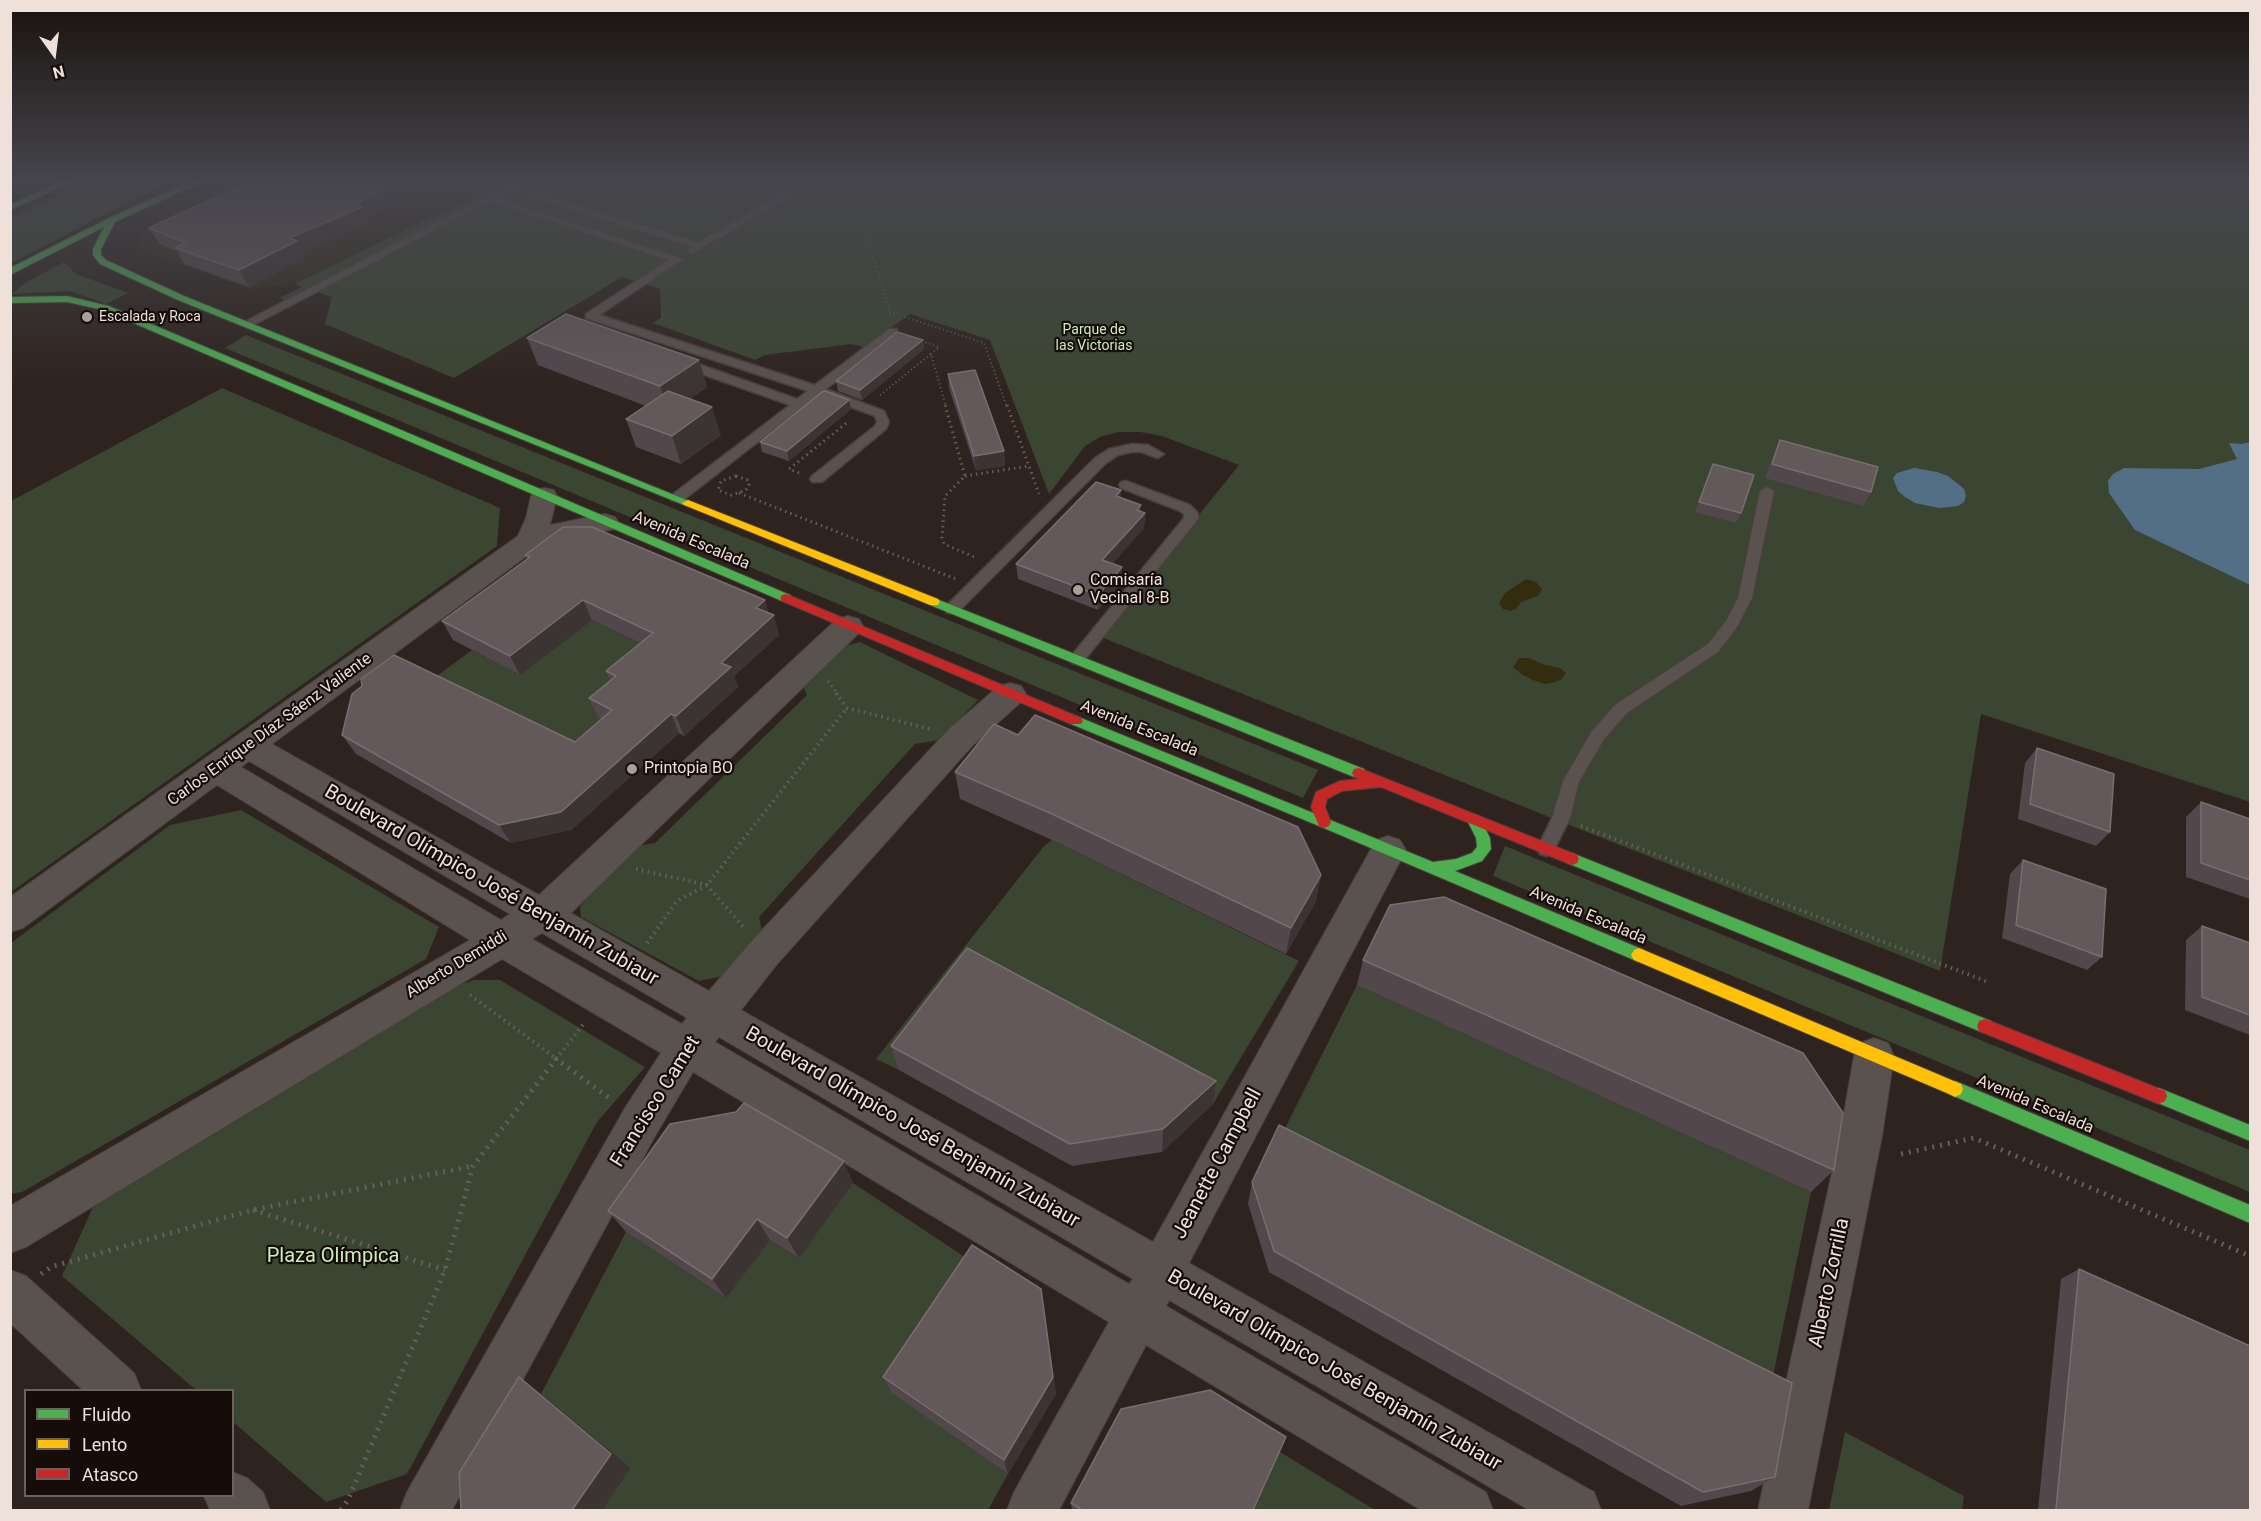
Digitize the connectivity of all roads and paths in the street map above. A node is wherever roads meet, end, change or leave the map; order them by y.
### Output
1 (53, 250) edge
2 (97, 250) edge
3 (390, 250) edge
4 (649, 250) edge
5 (693, 250) edge
6 (871, 250) edge
7 (678, 259) junction
8 (10, 272) edge
9 (139, 295) dead end
10 (10, 300) edge
11 (116, 308) junction
12 (224, 314) junction
13 (590, 316) junction
14 (247, 324) junction
15 (591, 330) edge
16 (894, 331) joint
17 (231, 332) dead end
18 (203, 335) dead end
19 (931, 354) junction
20 (668, 357) edge
21 (817, 390) junction
22 (800, 404) junction
23 (864, 408) junction
24 (1158, 454) dead end
25 (1029, 466) junction
26 (965, 476) junction
27 (817, 479) joint
28 (1126, 485) dead end
29 (1767, 491) dead end
30 (739, 494) junction
31 (1040, 495) dead end
32 (544, 496) junction
33 (677, 498) junction
34 (605, 523) junction
35 (529, 542) junction
36 (967, 564) dead end
37 (960, 571) dead end
38 (953, 578) junction
39 (974, 587) junction
40 (952, 609) junction
41 (849, 626) junction
42 (1077, 659) junction
43 (1010, 694) junction
44 (961, 737) junction
45 (233, 758) junction
46 (1383, 783) junction
47 (1561, 818) junction
48 (1474, 820) junction
49 (1324, 822) junction
50 (1546, 849) junction
51 (1388, 850) junction
52 (603, 861) junction
53 (1431, 868) junction
54 (706, 885) junction
55 (540, 914) junction
56 (10, 917) edge
57 (503, 939) junction
58 (765, 952) junction
59 (630, 967) junction
60 (442, 975) junction
61 (1988, 982) dead end
62 (602, 1000) junction
63 (714, 1014) junction
64 (687, 1047) junction
65 (1874, 1056) junction
66 (557, 1058) junction
67 (640, 1122) junction
68 (2250, 1132) edge
69 (1901, 1154) dead end
70 (473, 1167) junction
71 (252, 1210) junction
72 (2250, 1214) edge
73 (10, 1231) edge
74 (2250, 1256) edge
75 (445, 1270) junction
76 (1160, 1271) junction
77 (12, 1293) edge
78 (1137, 1314) junction
79 (116, 1389) edge
80 (230, 1497) edge
81 (245, 1510) edge
82 (341, 1510) edge
83 (424, 1510) edge
84 (1032, 1510) edge
85 (1468, 1510) edge
86 (1576, 1510) edge
87 (1783, 1510) edge

1 - 8 main road
2 - 12 main road, Avenida Escalada
3 - 14 lane
4 - 7 lane
5 - 7 lane
6 - 25 path
7 - 13 lane
9 - 12 main road
10 - 11 main road, Avenida Escalada
11 - 18 main road
11 - 32 main road, Avenida Escalada
12 - 14 main road, Avenida Escalada
13 - 15 lane
13 - 21 lane
14 - 17 main road
14 - 33 main road, Avenida Escalada
16 - 19 path
16 - 21 lane
19 - 23 path
19 - 26 path
20 - 22 lane
21 - 22 lane
21 - 23 lane
22 - 33 lane
23 - 27 lane
23 - 27 path
24 - 39 lane
25 - 26 path
25 - 31 path
26 - 36 path
28 - 42 lane
29 - 47 lane
30 - 30 path
30 - 38 path
32 - 34 main road, Avenida Escalada
32 - 35 street
33 - 40 main road, Avenida Escalada
34 - 35 street, Carlos Enrique Díaz Sáenz Valiente
34 - 41 main road, Avenida Escalada
35 - 45 street, Carlos Enrique Díaz Sáenz Valiente
37 - 38 path
38 - 39 path
39 - 40 lane
40 - 42 main road, Avenida Escalada
41 - 43 main road, Avenida Escalada
41 - 52 street, Alberto Demiddi
42 - 46 main road, Avenida Escalada
43 - 44 street, Francisco Camet
43 - 49 main road, Avenida Escalada
44 - 54 path
44 - 58 street, Francisco Camet
45 - 55 street, Boulevard Olímpico José Benjamín Zubiaur
45 - 56 street, Carlos Enrique Díaz Sáenz Valiente
45 - 57 street, Boulevard Olímpico José Benjamín Zubiaur
46 - 48 main road, Avenida Escalada
46 - 49 main road
47 - 50 lane
47 - 61 path
48 - 50 main road, Avenida Escalada
48 - 53 main road
49 - 51 main road, Avenida Escalada
50 - 68 main road, Avenida Escalada
51 - 53 main road, Avenida Escalada
51 - 76 street, Jeanette Campbell
52 - 54 path
52 - 55 street, Alberto Demiddi
53 - 65 main road, Avenida Escalada
54 - 58 path
54 - 59 path
55 - 57 street, Alberto Demiddi
55 - 59 street, Boulevard Olímpico José Benjamín Zubiaur
57 - 60 street, Alberto Demiddi
57 - 62 street, Boulevard Olímpico José Benjamín Zubiaur
58 - 63 street, Francisco Camet
59 - 63 street, Boulevard Olímpico José Benjamín Zubiaur
60 - 66 path
60 - 73 street, Alberto Demiddi
62 - 64 street, Boulevard Olímpico José Benjamín Zubiaur
62 - 66 path
63 - 64 street, Francisco Camet
63 - 76 street, Boulevard Olímpico José Benjamín Zubiaur
64 - 67 street, Francisco Camet
64 - 78 street, Boulevard Olímpico José Benjamín Zubiaur
65 - 72 main road, Avenida Escalada
65 - 87 street, Alberto Zorrilla
66 - 67 path
66 - 70 path
67 - 83 street, Francisco Camet
69 - 74 path
70 - 71 path
70 - 75 path
71 - 75 path
71 - 77 path
75 - 82 path
76 - 78 street, Jeanette Campbell
76 - 86 street, Boulevard Olímpico José Benjamín Zubiaur
77 - 79 street
78 - 84 street, Jeanette Campbell
78 - 85 street, Boulevard Olímpico José Benjamín Zubiaur
80 - 81 street

